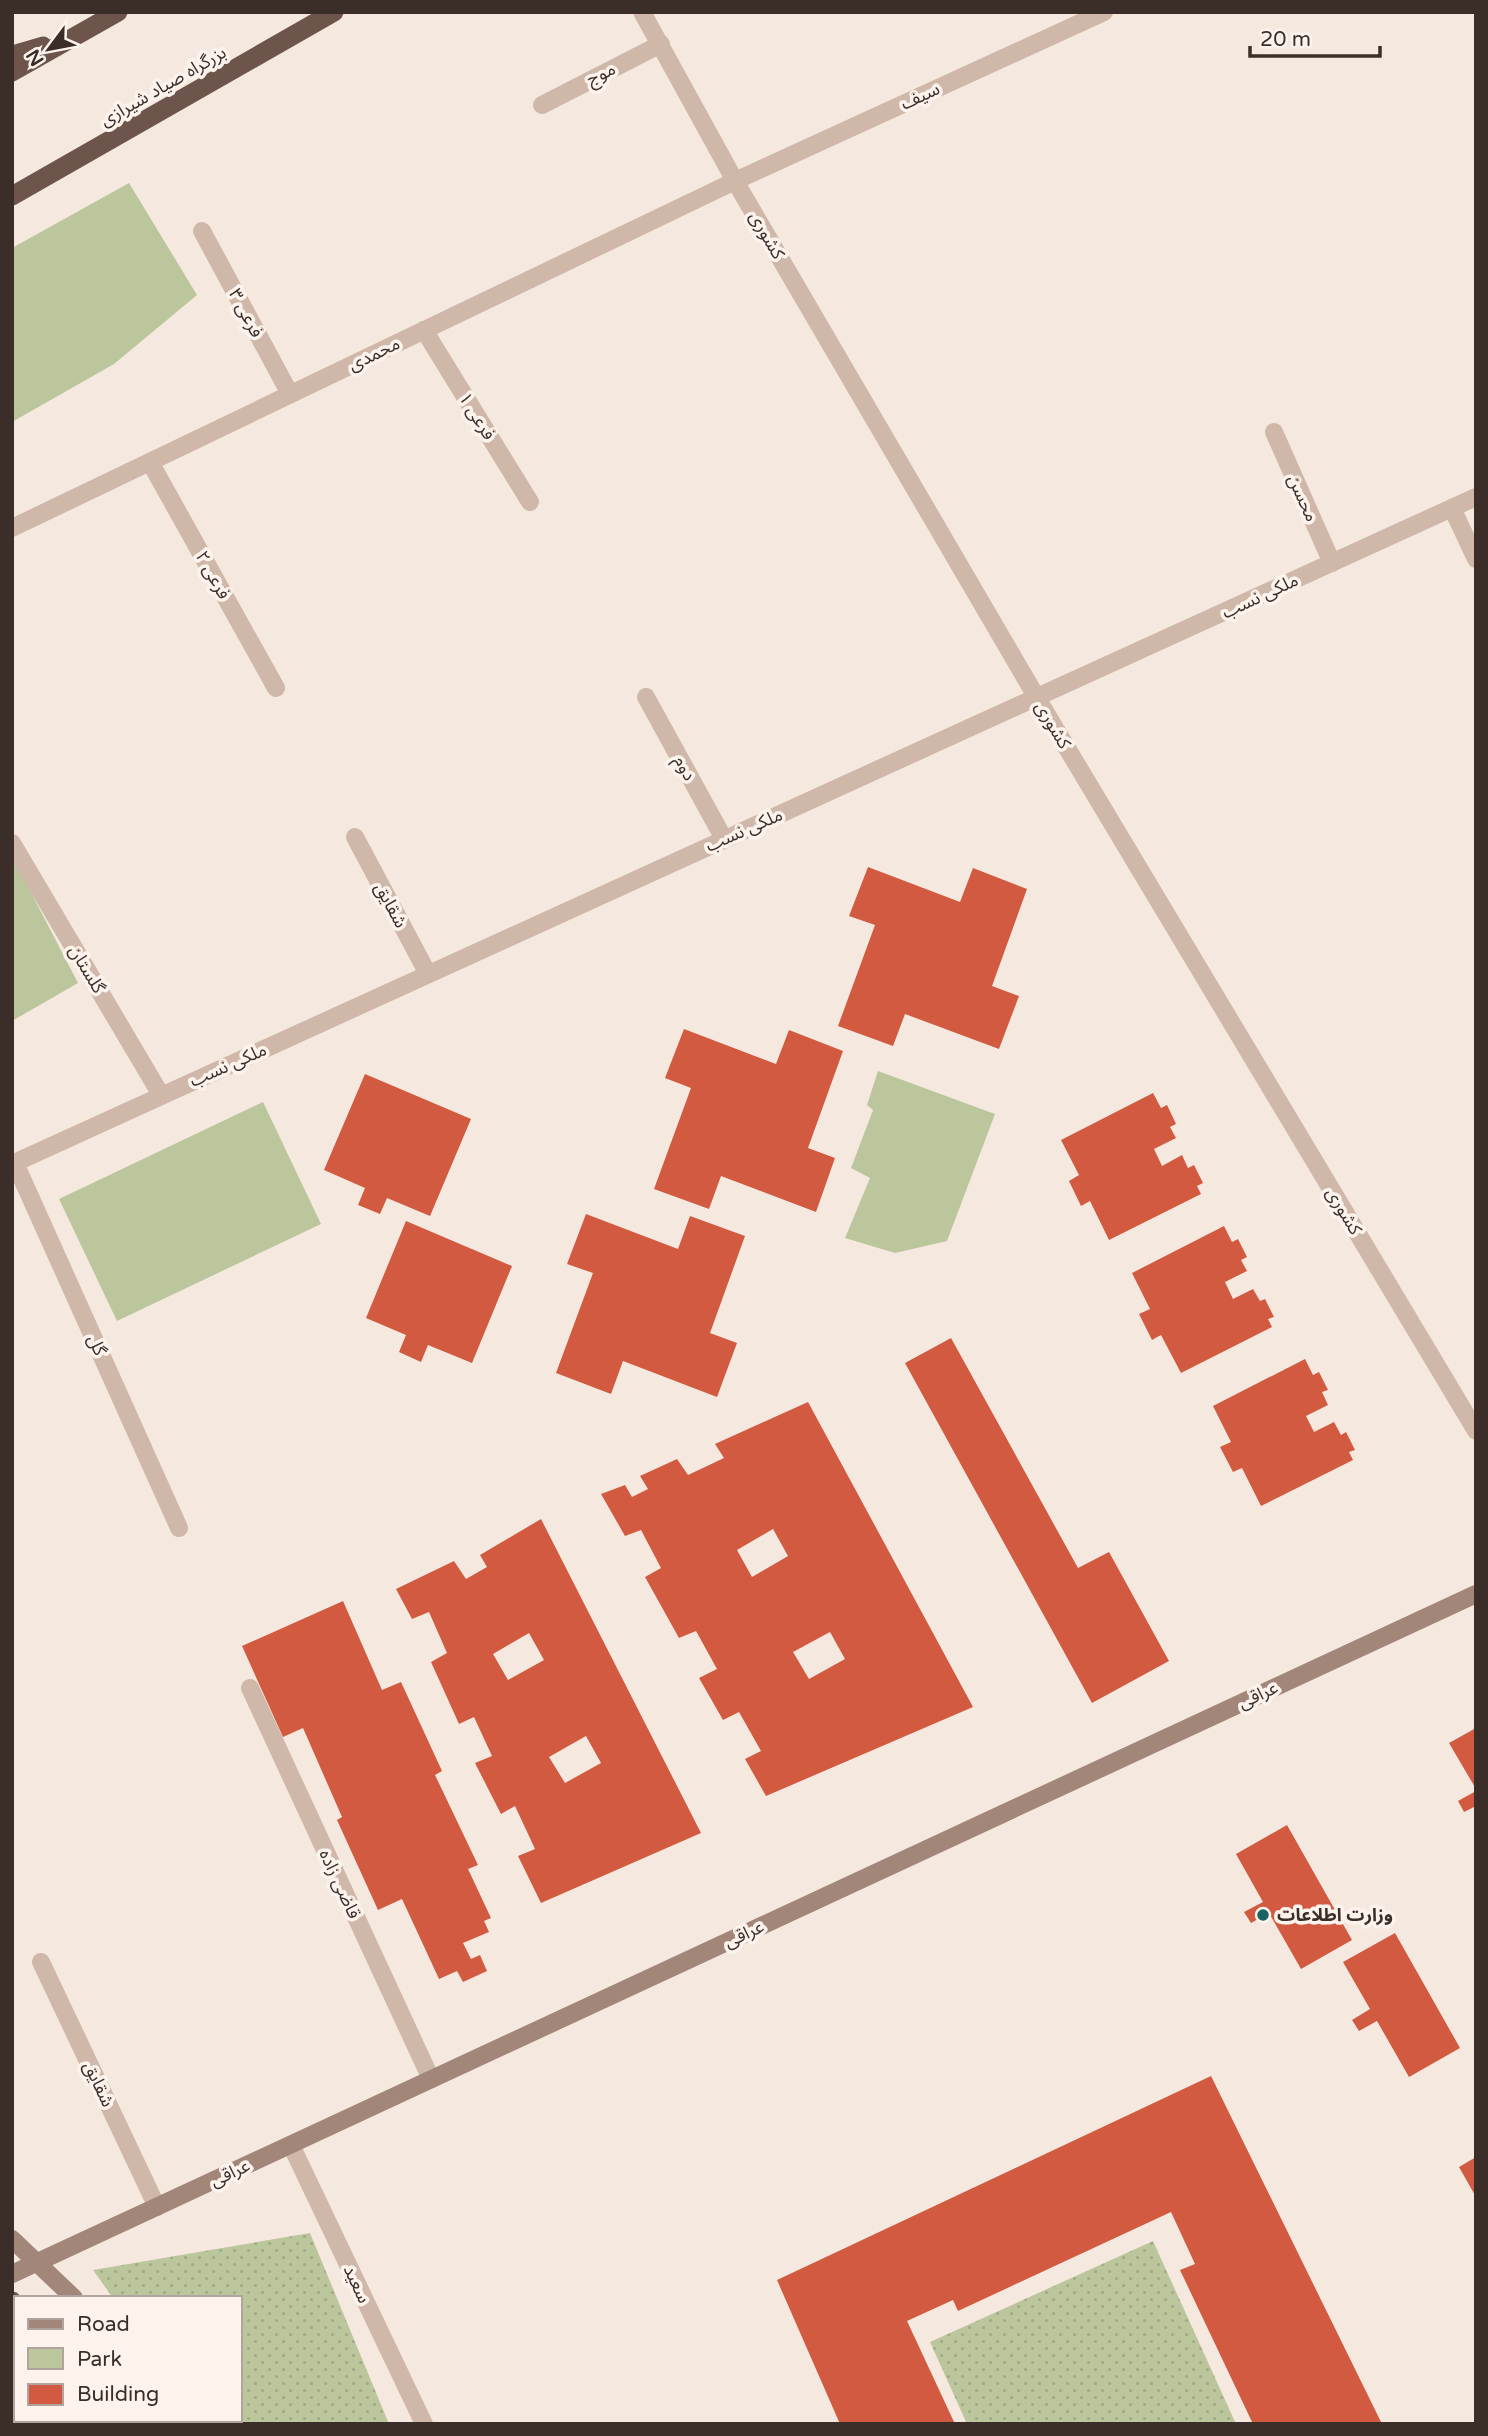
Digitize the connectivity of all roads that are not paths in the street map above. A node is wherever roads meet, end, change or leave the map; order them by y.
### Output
1 (118, 12) edge
2 (334, 12) edge
3 (642, 12) edge
4 (1104, 12) edge
5 (77, 36) junction
6 (661, 44) junction
7 (12, 55) edge
8 (12, 62) edge
9 (12, 72) edge
10 (542, 105) dead end
11 (735, 181) junction
12 (12, 196) edge
13 (202, 231) dead end
14 (424, 330) junction
15 (290, 394) junction
16 (1274, 432) dead end
17 (150, 462) junction
18 (1476, 497) edge
19 (530, 502) dead end
20 (1452, 508) junction
21 (12, 528) edge
22 (1476, 559) edge
23 (1332, 563) junction
24 (276, 688) dead end
25 (646, 698) dead end
26 (1037, 698) junction
27 (355, 837) dead end
28 (724, 839) junction
29 (12, 843) edge
30 (428, 974) junction
31 (161, 1095) junction
32 (14, 1163) edge
33 (1476, 1431) edge
34 (179, 1528) dead end
35 (1476, 1594) edge
36 (250, 1688) dead end
37 (41, 1962) dead end
38 (431, 2079) junction
39 (291, 2145) junction
40 (157, 2207) junction
41 (12, 2239) edge
42 (12, 2274) edge
43 (72, 2296) edge
44 (424, 2424) edge

1 - 5 highway
2 - 12 highway, بزرگراه صیاد شیرازی
3 - 6 street, کشوری
4 - 11 street, سیف
5 - 7 highway
5 - 8 highway
5 - 9 highway
6 - 10 street, موج
6 - 11 street, کشوری
11 - 14 street, محمدی
11 - 26 street, کشوری
13 - 15 street, فرعی ۳
14 - 15 street, محمدی
14 - 19 street, فرعی ۱
15 - 17 street, محمدی
16 - 23 street, محسن
17 - 21 street, محمدی
17 - 24 street, فرعی ۲
18 - 20 street, ملکی نسب
20 - 22 street
20 - 23 street, ملکی نسب
23 - 26 street, ملکی نسب
25 - 28 street, دوم
26 - 28 street, ملکی نسب
26 - 33 street, کشوری
27 - 30 street, شقایق
28 - 30 street, ملکی نسب
29 - 31 street, گلستان
30 - 31 street, ملکی نسب
31 - 32 street, ملکی نسب
32 - 34 street, گل
35 - 38 main road, عراقی
36 - 38 street, قاضی زاده
37 - 40 street, شقایق
38 - 39 main road, عراقی
39 - 40 main road, عراقی
39 - 44 street, سعید
40 - 42 main road, عراقی
41 - 43 main road, bridge

